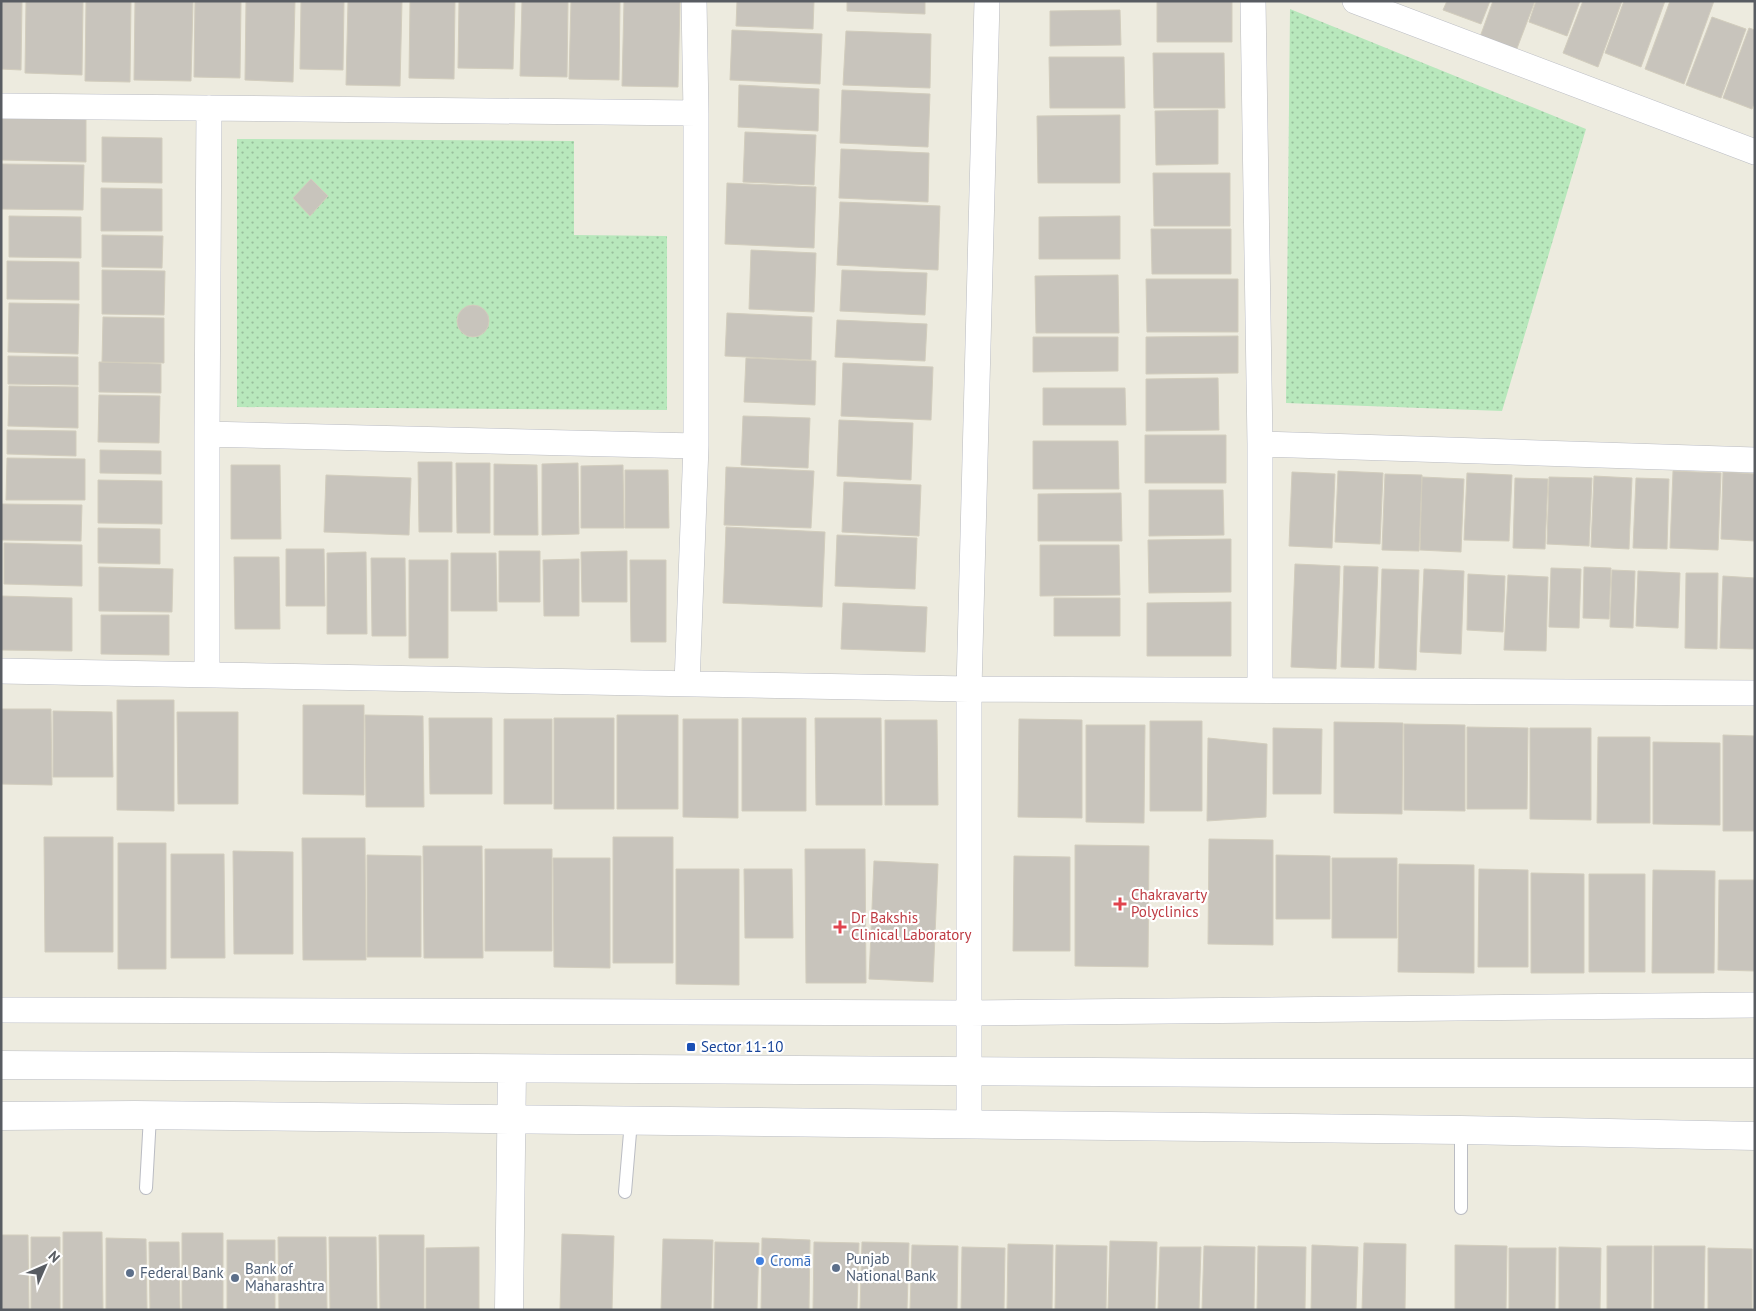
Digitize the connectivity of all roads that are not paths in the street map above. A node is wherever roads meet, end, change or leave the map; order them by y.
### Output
1 (694, 1) edge
2 (987, 1) edge
3 (1252, 1) edge
4 (1356, 1) edge
5 (1, 106) edge
6 (209, 108) junction
7 (696, 113) junction
8 (1755, 152) edge
9 (207, 434) junction
10 (1260, 444) junction
11 (696, 446) junction
12 (1755, 460) edge
13 (1, 671) edge
14 (207, 675) junction
15 (687, 684) junction
16 (969, 689) junction
17 (1260, 690) junction
18 (1755, 694) edge
19 (1755, 1005) edge
20 (1, 1010) edge
21 (970, 1013) junction
22 (1, 1065) edge
23 (512, 1069) junction
24 (970, 1071) junction
25 (1755, 1073) edge
26 (1, 1116) edge
27 (150, 1116) junction
28 (512, 1120) junction
29 (631, 1121) junction
30 (969, 1124) junction
31 (1461, 1130) junction
32 (1755, 1136) edge
33 (146, 1188) dead end
34 (625, 1192) dead end
35 (1461, 1208) dead end
36 (510, 1310) edge

1 - 7 street
2 - 16 street
3 - 10 street
4 - 8 street
5 - 6 street
6 - 7 street
6 - 9 street
7 - 11 street
9 - 11 street
9 - 14 street
10 - 12 street
10 - 17 street
11 - 15 street
13 - 14 street
14 - 15 street
15 - 16 street
16 - 17 street
16 - 21 street
17 - 18 street
19 - 21 street
20 - 21 street
21 - 24 street
22 - 23 street
23 - 24 street
23 - 28 street
24 - 25 street
24 - 30 street
26 - 27 street
27 - 28 street
27 - 33 lane
28 - 29 street
28 - 36 street
29 - 30 street
29 - 34 lane
30 - 31 street
31 - 32 street
31 - 35 lane

